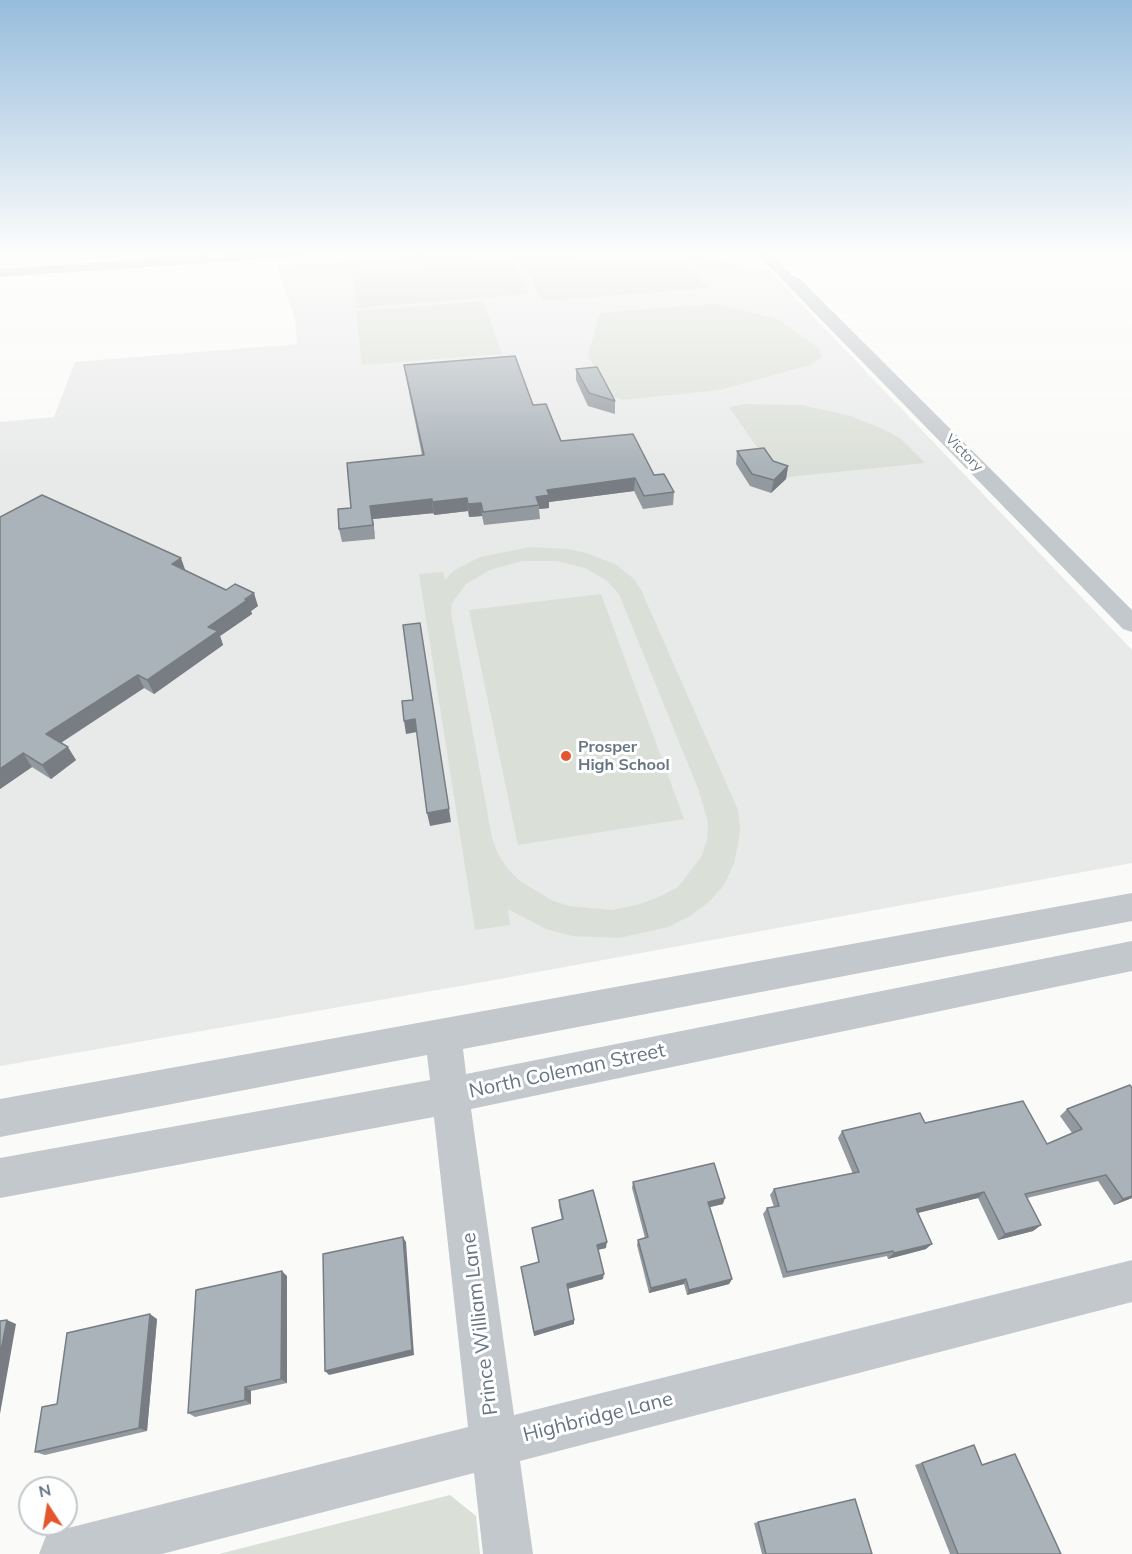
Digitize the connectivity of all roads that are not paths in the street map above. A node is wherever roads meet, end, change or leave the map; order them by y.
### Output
1 (837, 325) edge
2 (1132, 624) edge
3 (1132, 907) edge
4 (1132, 956) edge
5 (443, 1035) junction
6 (452, 1095) junction
7 (0, 1119) edge
8 (0, 1178) edge
9 (1132, 1281) edge
10 (494, 1444) junction
11 (64, 1554) edge
12 (508, 1554) edge

1 - 2 street, Victory
3 - 5 street
4 - 6 street, North Coleman Street
5 - 6 street, Prince William Lane
5 - 7 street
6 - 8 street, North Coleman Street
6 - 10 street, Prince William Lane
9 - 10 street, Highbridge Lane
10 - 11 street, Highbridge Lane
10 - 12 street, Prince William Lane

